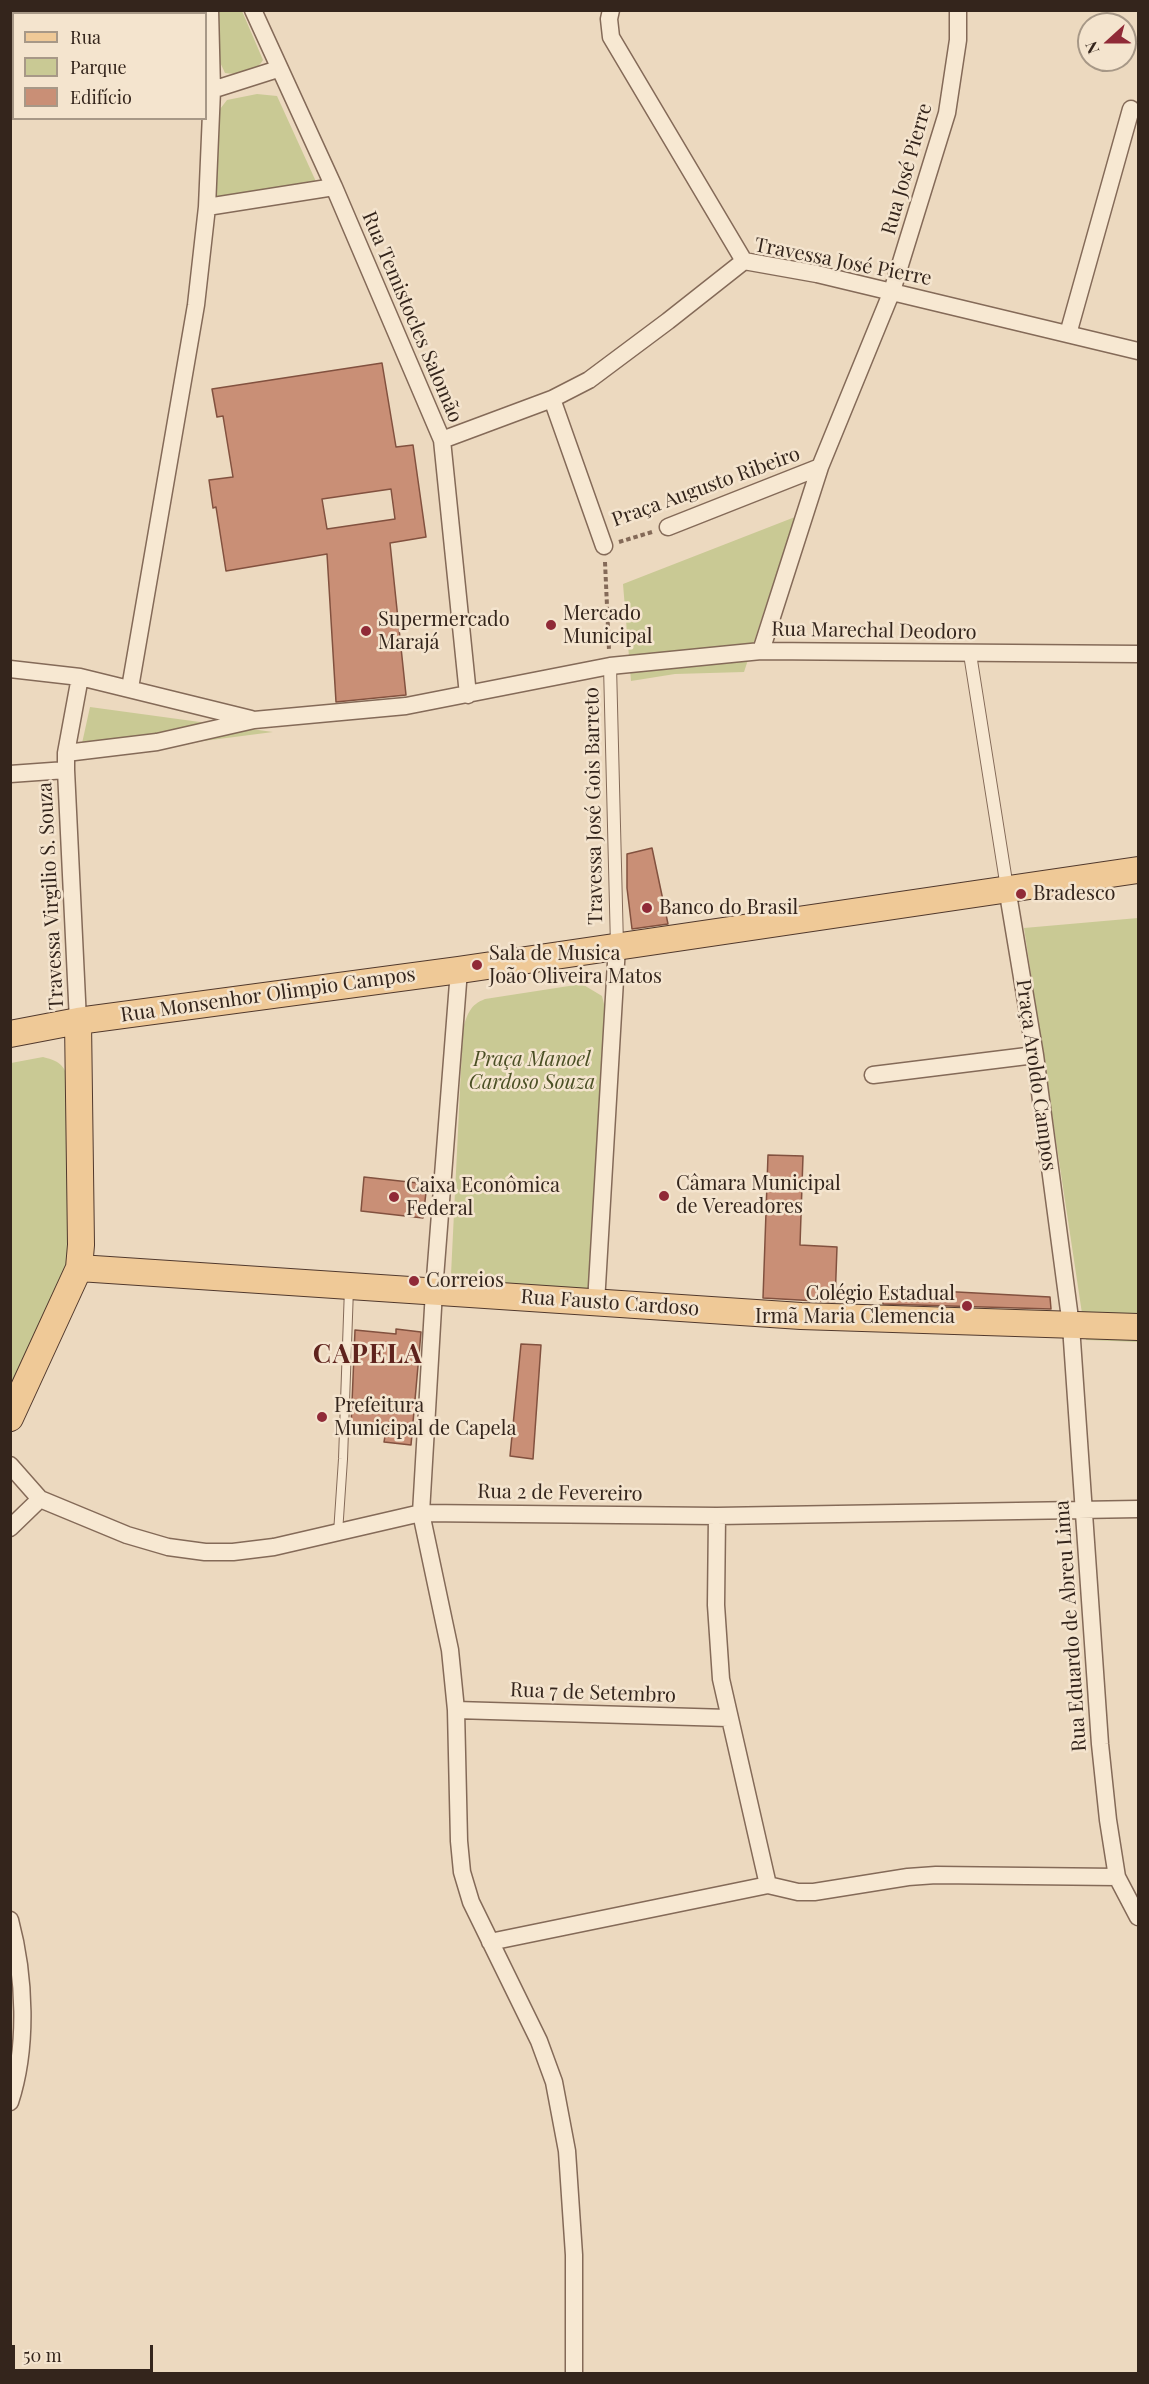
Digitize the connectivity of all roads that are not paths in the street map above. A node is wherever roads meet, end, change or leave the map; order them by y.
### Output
1 (210, 10) edge
2 (253, 10) edge
3 (611, 10) edge
4 (958, 10) edge
5 (278, 69) junction
6 (212, 90) junction
7 (1131, 109) dead end
8 (334, 188) junction
9 (207, 207) junction
10 (744, 261) junction
11 (892, 291) junction
12 (1068, 334) junction
13 (1138, 351) edge
14 (552, 399) junction
15 (442, 440) junction
16 (820, 467) junction
17 (668, 527) road end
18 (604, 546) road end
19 (761, 651) junction
20 (970, 654) junction
21 (1138, 654) edge
22 (610, 666) junction
23 (10, 669) edge
24 (81, 677) junction
25 (130, 688) junction
26 (468, 695) junction
27 (254, 720) junction
28 (66, 753) junction
29 (66, 770) junction
30 (10, 774) edge
31 (1138, 870) edge
32 (1007, 888) junction
33 (617, 946) junction
34 (459, 969) junction
35 (78, 1021) junction
36 (10, 1034) edge
37 (1035, 1055) junction
38 (873, 1075) dead end
39 (79, 1268) junction
40 (349, 1286) junction
41 (434, 1291) junction
42 (596, 1303) junction
43 (1071, 1326) junction
44 (1138, 1327) edge
45 (10, 1418) edge
46 (10, 1465) edge
47 (40, 1499) junction
48 (1083, 1509) junction
49 (1138, 1509) edge
50 (421, 1513) junction
51 (717, 1516) junction
52 (10, 1528) edge
53 (338, 1533) junction
54 (456, 1710) junction
55 (728, 1718) junction
56 (1117, 1877) junction
57 (768, 1885) junction
58 (1138, 1917) edge
59 (10, 1920) edge
60 (490, 1942) junction
61 (10, 2102) edge
62 (574, 2373) edge

1 - 6 street
2 - 5 street, Rua Temistocles Salomão
3 - 10 street
4 - 11 street, Rua José Pierre
5 - 6 street
5 - 8 street, Rua Temistocles Salomão
6 - 9 street
7 - 12 street
8 - 9 street
8 - 15 street, Rua Temistocles Salomão
9 - 25 street
10 - 11 street, Travessa José Pierre
10 - 14 street, Travessa José Pierre
11 - 12 street, Travessa José Pierre
11 - 16 street, Rua José Pierre
12 - 13 street, Travessa José Pierre
14 - 15 street, Travessa José Pierre
14 - 18 street
15 - 26 street, Rua Temistocles Salomão
16 - 17 street, Praça Augusto Ribeiro
16 - 19 street, Praça Augusto Ribeiro
19 - 20 street, Rua Marechal Deodoro
19 - 22 street, Rua Marechal Deodoro
20 - 21 street, Rua Marechal Deodoro
20 - 32 street
22 - 26 street, Rua Marechal Deodoro
22 - 33 street, Travessa José Gois Barreto
23 - 24 street
24 - 25 street
24 - 28 street, Travessa Virgilio S. Souza
25 - 27 street
26 - 27 street, Rua Marechal Deodoro
27 - 28 street
28 - 29 street, Travessa Virgilio S. Souza
29 - 30 street, Travessa Virgilio S. Souza
29 - 35 street, Travessa Virgilio S. Souza
31 - 32 main road
32 - 33 main road
32 - 37 street, Praça Aroldo Campos
33 - 34 main road
33 - 42 street
34 - 35 main road, Rua Monsenhor Olimpio Campos
34 - 41 street
35 - 36 main road, Rua Monsenhor Olimpio Campos
35 - 39 main road
37 - 38 street
37 - 43 street, Praça Aroldo Campos
39 - 40 main road, Rua Fausto Cardoso
39 - 45 main road
40 - 41 main road, Rua Fausto Cardoso
40 - 53 lane
41 - 42 main road, Rua Fausto Cardoso
41 - 50 street
42 - 43 main road, Rua Fausto Cardoso
43 - 44 main road
43 - 48 street, Rua Eduardo de Abreu Lima
46 - 47 street, Rua 2 de Fevereiro
47 - 52 street
47 - 53 street, Rua 2 de Fevereiro
48 - 49 street, Rua 2 de Fevereiro
48 - 51 street, Rua 2 de Fevereiro
48 - 56 street, Rua Eduardo de Abreu Lima
50 - 51 street, Rua 2 de Fevereiro
50 - 53 street, Rua 2 de Fevereiro
50 - 54 street
51 - 55 street
54 - 55 street, Rua 7 de Setembro
54 - 60 street
55 - 57 street
56 - 57 street
56 - 58 street, Rua Eduardo de Abreu Lima
57 - 60 street
59 - 61 street
60 - 62 street

